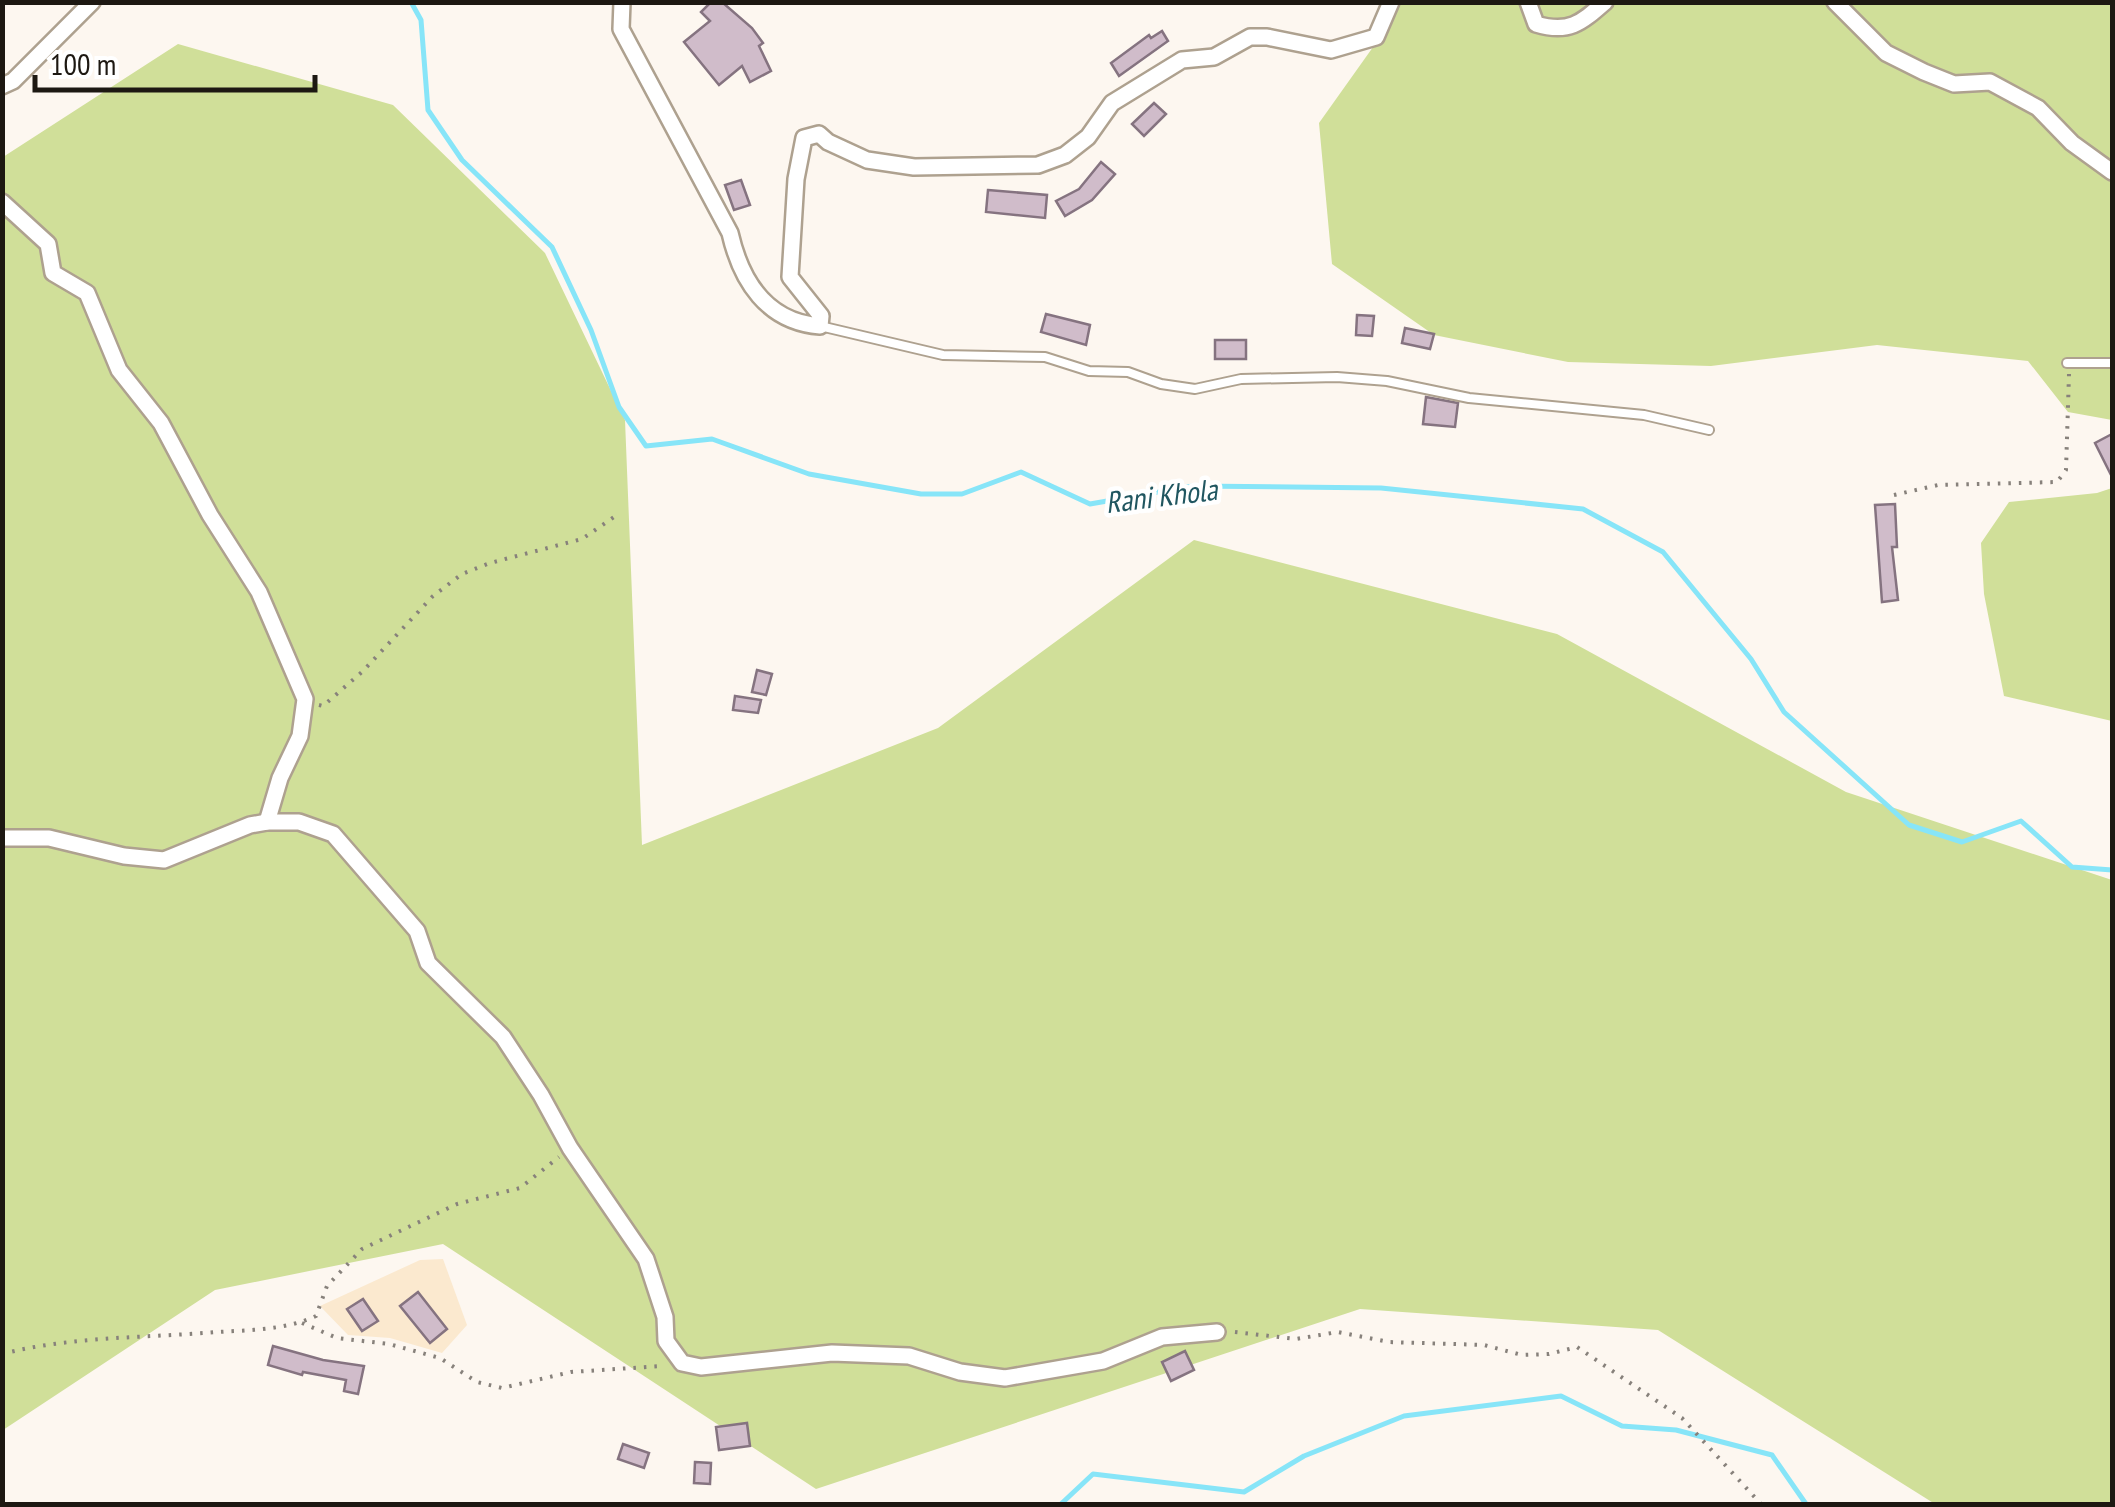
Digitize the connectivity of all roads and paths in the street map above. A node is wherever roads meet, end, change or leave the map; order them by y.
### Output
1 (92, 2) edge
2 (622, 2) edge
3 (1391, 2) edge
4 (1528, 2) edge
5 (1606, 2) edge
6 (1834, 2) edge
7 (2, 86) edge
8 (2112, 172) edge
9 (2, 202) edge
10 (820, 326) junction
11 (2067, 363) joint
12 (2112, 363) edge
13 (1709, 430) dead end
14 (1894, 495) dead end
15 (614, 516) dead end
16 (305, 699) junction
17 (267, 822) junction
18 (2, 838) edge
19 (570, 1148) junction
20 (302, 1323) junction
21 (1217, 1332) joint
22 (2, 1354) edge
23 (682, 1363) junction
24 (1761, 1504) edge

1 - 7 street
2 - 10 street
3 - 10 street
4 - 5 street
6 - 8 street
9 - 16 street
10 - 13 lane
11 - 12 lane
11 - 14 path
15 - 16 path
16 - 17 street
17 - 18 street
17 - 19 street
19 - 20 path
19 - 23 street
20 - 22 path
20 - 23 path
21 - 23 street
21 - 24 path

